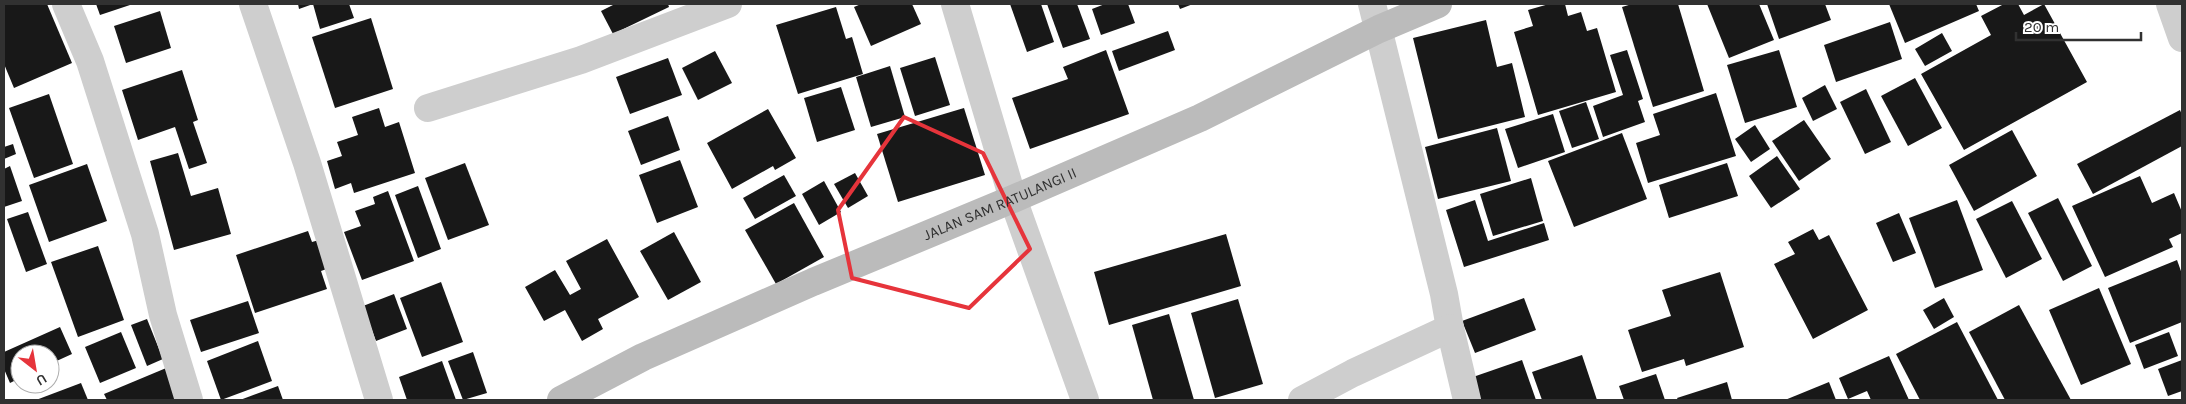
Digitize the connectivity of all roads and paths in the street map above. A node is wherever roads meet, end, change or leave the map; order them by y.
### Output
1 (66, 4) edge
2 (253, 4) edge
3 (728, 4) edge
4 (955, 4) edge
5 (1438, 4) edge
6 (2170, 4) edge
7 (1376, 16) edge
8 (2182, 38) edge
9 (428, 108) dead end
10 (1013, 199) junction
11 (1450, 328) junction
12 (189, 400) edge
13 (379, 400) edge
14 (561, 400) edge
15 (1085, 400) edge
16 (1302, 400) edge
17 (1467, 400) edge

1 - 12 street
2 - 13 street
3 - 9 street
4 - 10 street
5 - 7 street, JALAN SAM RATULANGI II
6 - 8 street
7 - 10 street, JALAN SAM RATULANGI II
7 - 11 street
10 - 14 street, JALAN SAM RATULANGI II
10 - 15 street
11 - 16 street
11 - 17 street

